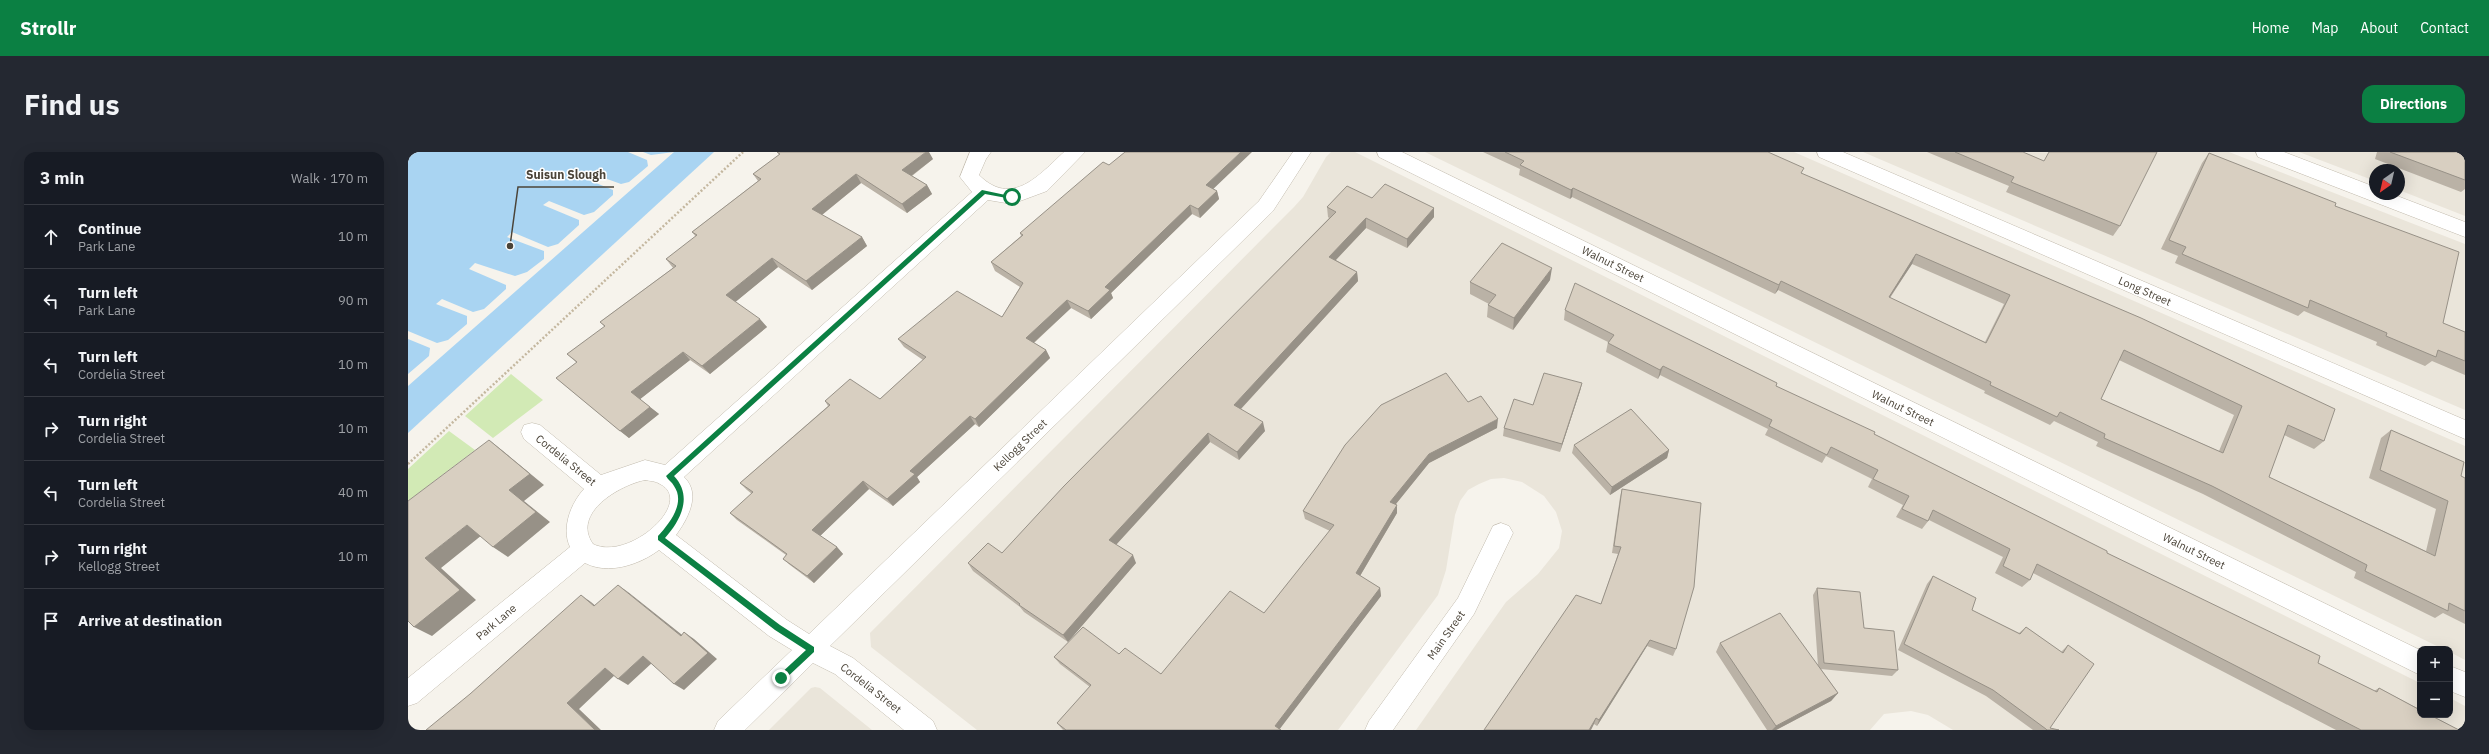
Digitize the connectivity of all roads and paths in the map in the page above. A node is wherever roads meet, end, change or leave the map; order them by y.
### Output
1 (742, 152) edge
2 (982, 152) edge
3 (1076, 152) edge
4 (1302, 152) edge
5 (1386, 152) edge
6 (1826, 152) edge
7 (2264, 152) edge
8 (984, 192) junction
9 (2465, 230) edge
10 (2465, 430) edge
11 (532, 432) dead end
12 (408, 464) edge
13 (670, 476) junction
14 (600, 488) junction
15 (1501, 533) dead end
16 (660, 538) junction
17 (584, 549) junction
18 (811, 650) junction
19 (2417, 662) edge
20 (2453, 679) edge
21 (2465, 685) edge
22 (408, 694) edge
23 (727, 730) edge
24 (924, 730) edge
25 (1378, 730) edge

1 - 12 path
2 - 8 street
3 - 8 street
4 - 18 street, Kellogg Street
5 - 19 street, Walnut Street
6 - 10 street, Long Street
7 - 9 street
8 - 13 street
11 - 14 street, Cordelia Street
13 - 14 street, Cordelia Street
13 - 16 street
14 - 17 street, Cordelia Street
15 - 25 street, Main Street
16 - 17 street
16 - 18 street, Cordelia Street
17 - 22 street, Park Lane
18 - 23 street, Kellogg Street
18 - 24 street, Cordelia Street
20 - 21 street

